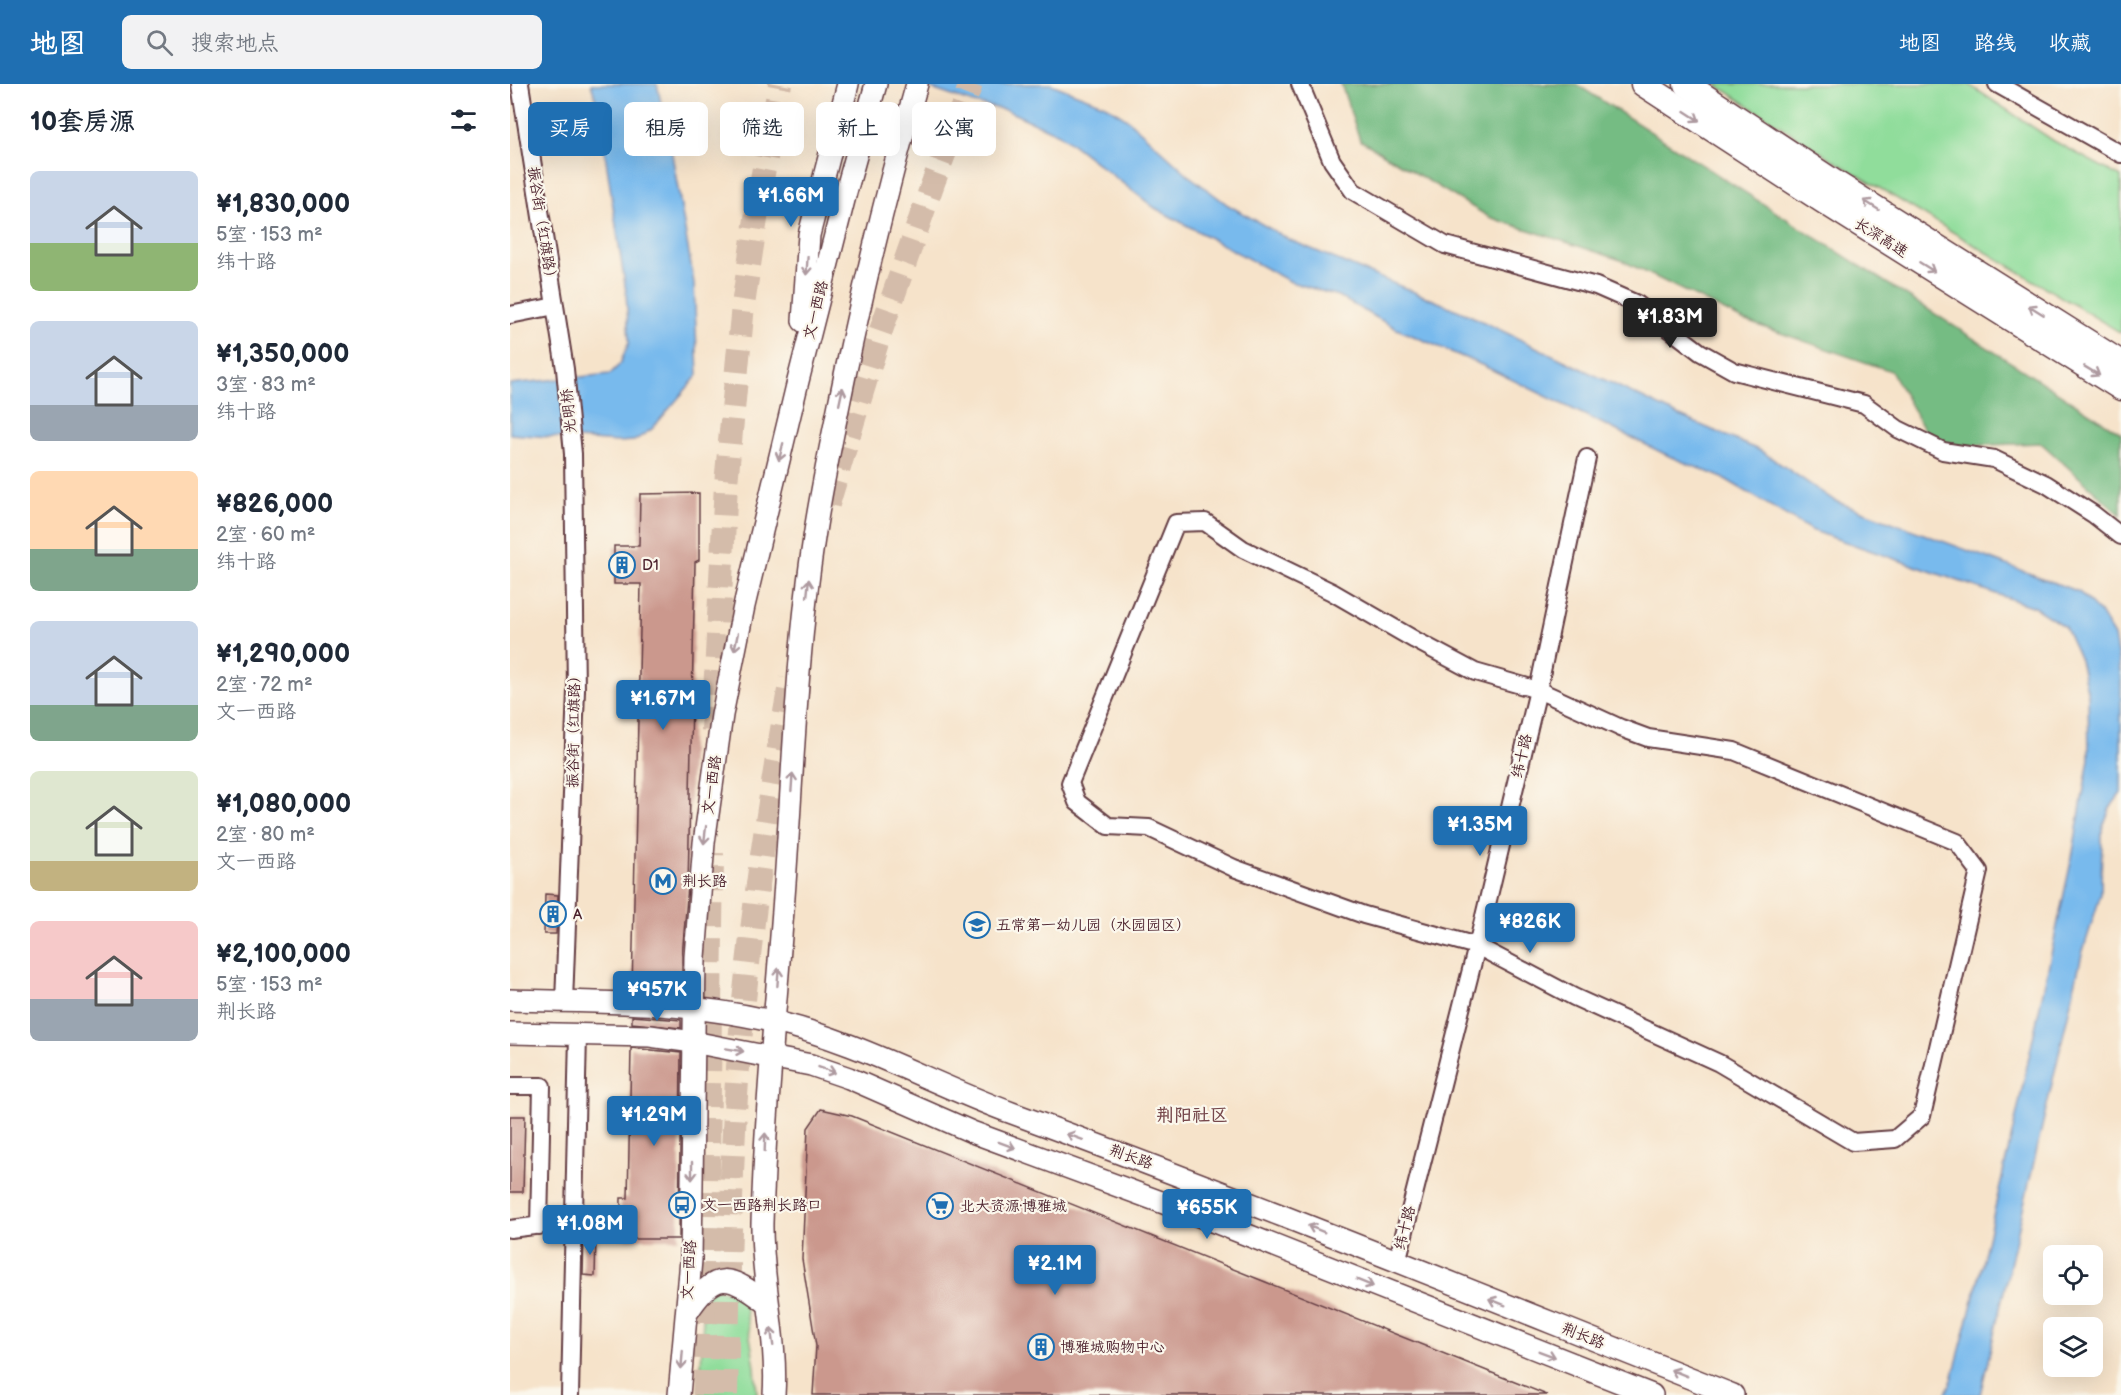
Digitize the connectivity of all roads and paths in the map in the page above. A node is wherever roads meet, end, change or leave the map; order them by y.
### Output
1 (520, 84) edge
2 (1300, 84) edge
3 (1643, 84) edge
4 (1686, 84) edge
5 (1997, 84) edge
6 (847, 85) edge
7 (874, 89) edge
8 (917, 91) edge
9 (2121, 154) edge
10 (555, 306) junction
11 (510, 315) edge
12 (2121, 363) edge
13 (565, 369) joint
14 (798, 381) junction
15 (2121, 388) edge
16 (573, 454) joint
17 (1587, 458) dead end
18 (2121, 536) edge
19 (1538, 690) junction
20 (1477, 946) junction
21 (510, 1000) edge
22 (564, 1002) junction
23 (693, 1007) junction
24 (774, 1021) junction
25 (510, 1033) edge
26 (578, 1034) junction
27 (693, 1042) junction
28 (770, 1056) junction
29 (510, 1086) edge
30 (574, 1221) junction
31 (539, 1226) junction
32 (510, 1229) edge
33 (1396, 1262) junction
34 (767, 1303) junction
35 (686, 1314) junction
36 (570, 1395) edge
37 (679, 1395) edge
38 (774, 1395) edge
39 (1652, 1395) edge
40 (1733, 1395) edge

1 - 10 street, 振谷街（红旗路）
2 - 18 street
3 -> 15 highway, 长深高速
12 -> 4 highway, 长深高速
5 - 9 street
6 -> 14 main road
7 - 14 main road, 文一西路
24 -> 8 main road
10 - 11 street
10 - 13 street, 振谷街（红旗路）
13 - 16 street, 光明桥
14 -> 23 main road, 文一西路
16 - 22 street, 振谷街（红旗路）
17 - 19 street, 纬十路
19 - 20 street, 纬十路
19 - 20 street
19 - 20 street
20 - 33 street, 纬十路
21 - 22 main road, 荆长路
22 - 23 main road, 荆长路
23 - 24 main road, 荆长路
23 - 27 main road, 文一西路
24 - 28 main road
33 -> 24 main road, 荆长路
25 - 26 main road, 荆长路
26 - 27 main road, 荆长路
26 - 30 street
27 -> 28 main road, 荆长路
27 -> 35 main road, 文一西路
34 -> 28 main road
28 -> 39 main road, 荆长路
29 - 31 street
30 - 31 street
30 - 36 street
31 - 32 street
40 -> 33 main road, 荆长路
34 - 35 main road
38 -> 34 main road
35 -> 37 main road, 文一西路

